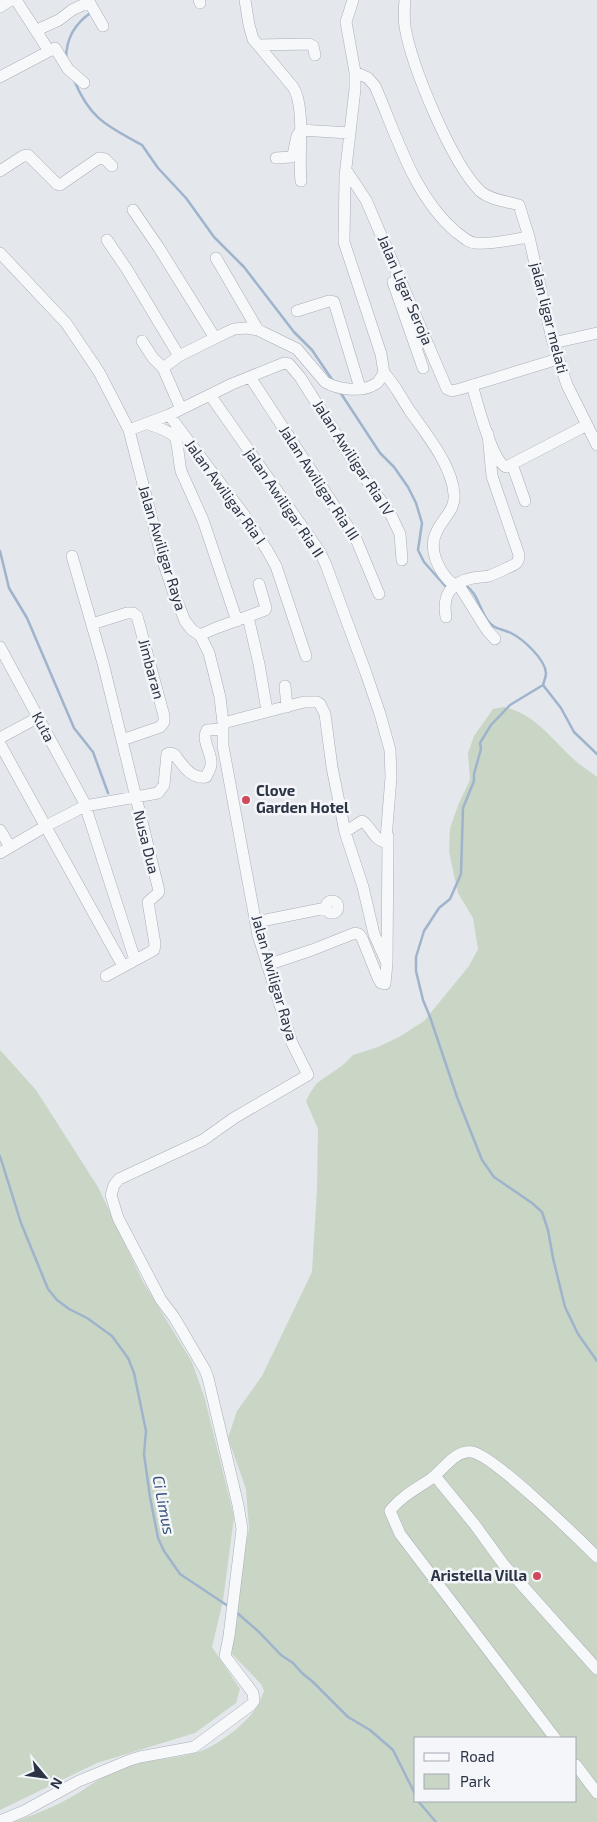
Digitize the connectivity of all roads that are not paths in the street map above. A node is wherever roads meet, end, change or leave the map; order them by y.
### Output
1 (11, 0) edge
2 (16, 0) edge
3 (245, 0) edge
4 (353, 0) edge
5 (405, 0) edge
6 (89, 1) edge
7 (0, 7) edge
8 (102, 26) dead end
9 (37, 30) junction
10 (258, 45) junction
11 (49, 51) junction
12 (315, 55) dead end
13 (355, 72) junction
14 (0, 76) edge
15 (84, 84) dead end
16 (301, 130) junction
17 (349, 133) junction
18 (276, 158) dead end
19 (112, 166) dead end
20 (0, 171) edge
21 (346, 173) junction
22 (301, 181) dead end
23 (133, 210) dead end
24 (529, 237) junction
25 (107, 240) dead end
26 (0, 253) edge
27 (216, 258) dead end
28 (296, 312) dead end
29 (258, 330) junction
30 (597, 333) edge
31 (215, 338) junction
32 (142, 341) dead end
33 (553, 343) junction
34 (180, 356) junction
35 (558, 359) junction
36 (163, 368) junction
37 (423, 368) dead end
38 (384, 373) junction
39 (250, 377) junction
40 (472, 385) junction
41 (360, 388) junction
42 (210, 395) junction
43 (181, 410) junction
44 (169, 415) junction
45 (148, 424) junction
46 (587, 425) junction
47 (129, 430) junction
48 (488, 434) junction
49 (597, 445) edge
50 (512, 464) junction
51 (525, 501) dead end
52 (72, 556) dead end
53 (402, 560) dead end
54 (259, 584) dead end
55 (456, 584) junction
56 (379, 594) dead end
57 (446, 617) dead end
58 (242, 619) junction
59 (92, 624) junction
60 (200, 636) junction
61 (495, 639) dead end
62 (0, 647) edge
63 (306, 656) dead end
64 (285, 686) dead end
65 (287, 707) junction
66 (267, 710) junction
67 (37, 718) junction
68 (223, 726) junction
69 (0, 738) edge
70 (122, 740) junction
71 (0, 744) edge
72 (135, 798) junction
73 (85, 806) junction
74 (46, 826) junction
75 (0, 830) edge
76 (345, 832) junction
77 (388, 836) junction
78 (5, 850) edge
79 (326, 908) dead end
80 (256, 922) junction
81 (135, 960) junction
82 (388, 963) junction
83 (267, 965) junction
84 (123, 966) junction
85 (106, 976) dead end
86 (435, 1476) junction
87 (597, 1557) edge
88 (597, 1669) edge
89 (555, 1737) edge
90 (577, 1766) edge
91 (597, 1793) edge
92 (0, 1821) edge

1 - 7 street
2 - 9 street
3 - 10 street
4 - 13 street
5 - 24 street, jalan ligar melati
6 - 8 street
6 - 9 street
9 - 11 street
10 - 12 street
10 - 16 street
11 - 14 street
11 - 15 street
13 - 17 street
13 - 24 street
16 - 17 street
16 - 18 street
16 - 22 street
17 - 21 street
19 - 20 street
21 - 37 street
21 - 38 street
21 - 40 street, Jalan Ligar Seroja
23 - 31 street
24 - 33 street, jalan ligar melati
25 - 34 street
26 - 47 street, Jalan Awiligar Raya
27 - 29 street
28 - 41 street
29 - 31 street
29 - 41 street
30 - 33 street
31 - 34 street
32 - 36 street
33 - 35 street, jalan ligar melati
34 - 36 street
35 - 40 street
35 - 46 street, jalan ligar melati
36 - 43 street
38 - 41 street
38 - 55 street
39 - 42 street
39 - 53 street, Jalan Awiligar Ria IV
39 - 56 street, Jalan Awiligar Ria III
40 - 48 street
42 - 43 street
42 - 77 street, jalan Awiligar Ria II
43 - 44 street
44 - 45 street
44 - 63 street, Jalan Awiligar Ria I
45 - 47 street
45 - 58 street
46 - 49 street, jalan ligar melati
46 - 50 street
47 - 60 street, Jalan Awiligar Raya
48 - 50 street
48 - 55 street
50 - 51 street
52 - 59 street
54 - 58 street
55 - 57 street
55 - 61 street
58 - 60 street
58 - 66 street
59 - 70 street
59 - 70 street, Jimbaran
60 - 68 street, Jalan Awiligar Raya
62 - 67 street, Kuta
64 - 65 street
65 - 66 street
65 - 76 street
66 - 68 street
67 - 69 street
67 - 73 street, Kuta
68 - 72 street
68 - 80 street, Jalan Awiligar Raya
70 - 72 street
71 - 74 street
72 - 73 street
72 - 81 street, Nusa Dua
73 - 74 street
73 - 81 street
74 - 78 street
74 - 84 street
75 - 78 street
76 - 77 street
76 - 82 street
77 - 82 street, jalan Awiligar Ria II
79 - 80 street
80 - 83 street, Jalan Awiligar Raya
81 - 84 street, Nusa Dua
82 - 83 street, jalan Awiligar Ria II
83 - 92 street, Jalan Awiligar Raya
84 - 85 street, Nusa Dua
86 - 87 street
86 - 88 street
86 - 89 street
90 - 91 street

